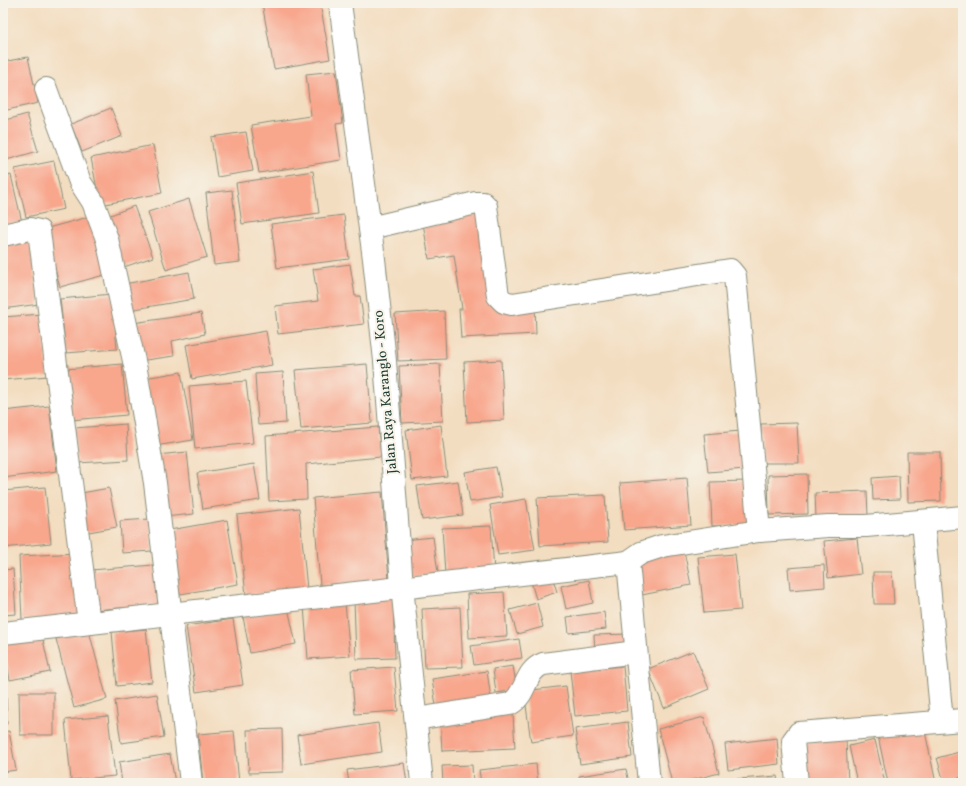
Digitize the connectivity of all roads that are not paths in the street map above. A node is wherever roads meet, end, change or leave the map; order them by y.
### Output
1 (340, 3) edge
2 (46, 89) dead end
3 (370, 228) junction
4 (3, 234) edge
5 (963, 517) edge
6 (923, 522) junction
7 (759, 531) junction
8 (628, 562) junction
9 (402, 586) junction
10 (170, 615) junction
11 (89, 623) junction
12 (3, 633) edge
13 (636, 652) junction
14 (416, 719) junction
15 (963, 720) edge
16 (942, 721) junction
17 (191, 783) edge
18 (422, 783) edge
19 (649, 783) edge
20 (797, 783) edge

1 - 3 street, Jalan Raya Karanglo - Koro
2 - 10 street
3 - 7 street
3 - 9 street, Jalan Raya Karanglo - Koro
4 - 11 street
5 - 6 street
6 - 7 street
6 - 16 street
7 - 8 street
8 - 9 street
8 - 13 street
9 - 10 street
9 - 14 street, Jalan Raya Karanglo - Koro
10 - 11 street
10 - 17 street
11 - 12 street
13 - 14 street
13 - 19 street
14 - 18 street, Jalan Raya Karanglo - Koro
15 - 16 street
16 - 20 street

